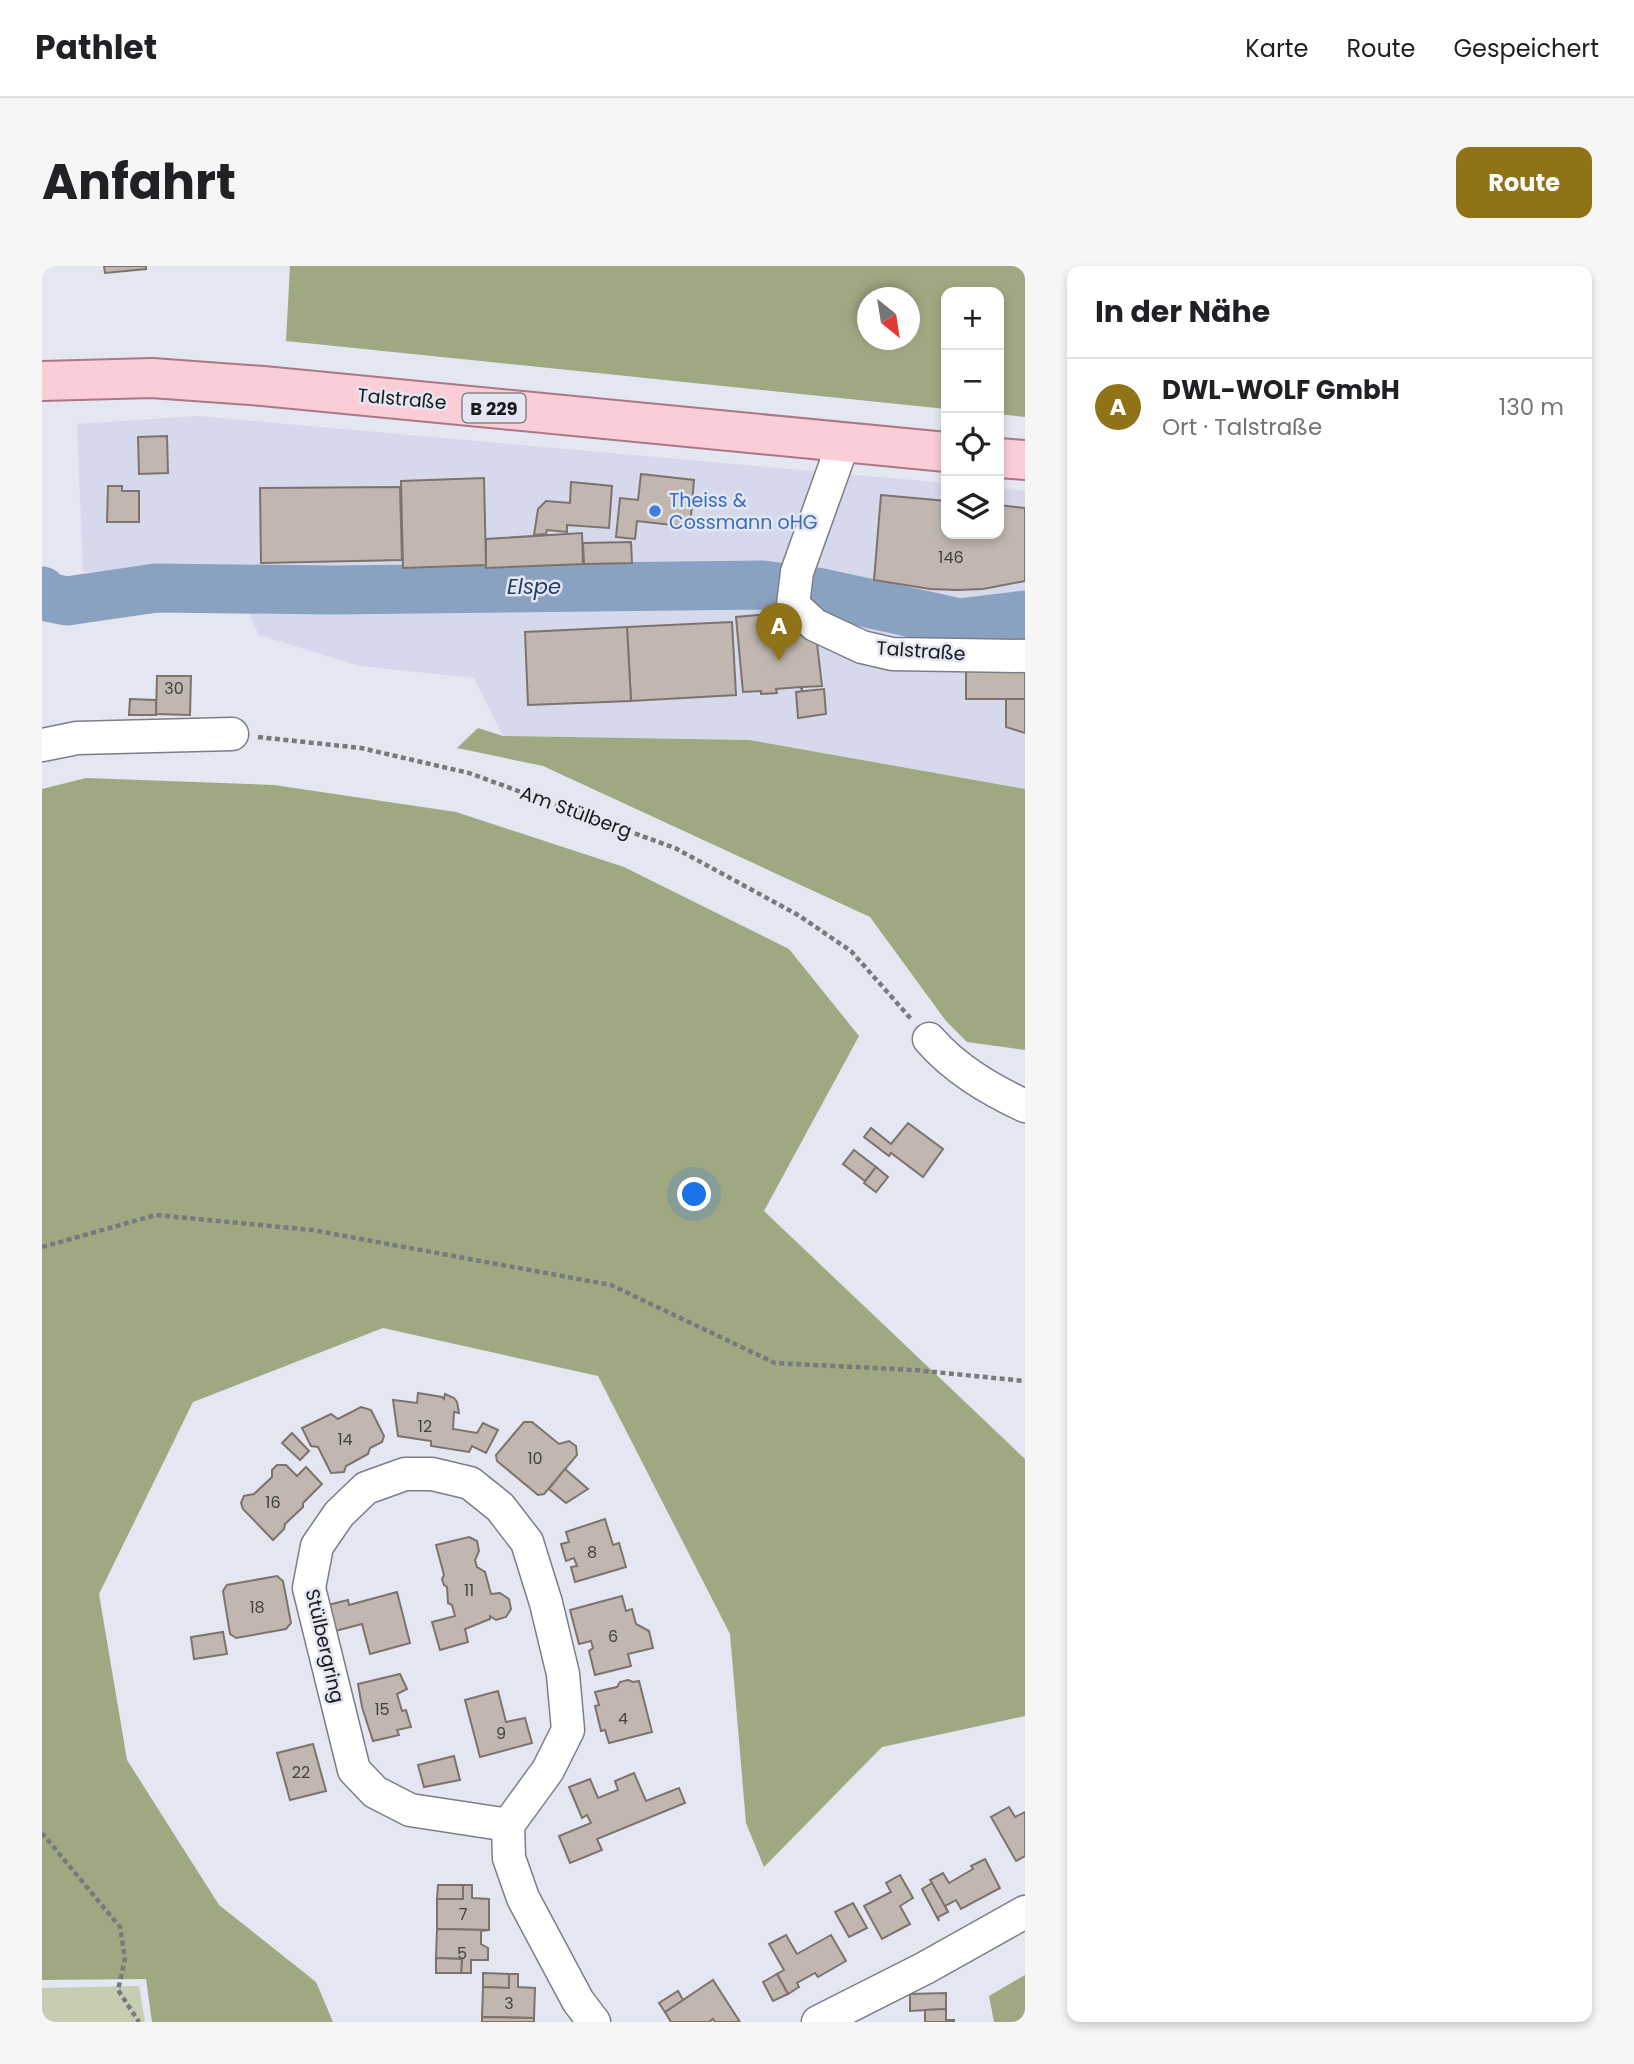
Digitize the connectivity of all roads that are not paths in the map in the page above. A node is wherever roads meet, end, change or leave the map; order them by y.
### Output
1 (42, 382) edge
2 (844, 441) junction
3 (941, 451) edge
4 (1004, 458) edge
5 (1025, 460) edge
6 (1025, 656) edge
7 (232, 734) road end
8 (42, 745) edge
9 (929, 1039) road end
10 (1025, 1106) edge
11 (508, 1825) junction
12 (1025, 1912) edge
13 (594, 2022) edge
14 (818, 2022) edge

1 - 2 main road, Talstraße / B 229
2 - 3 main road, Talstraße / B 229
2 - 6 street, Talstraße
4 - 5 main road
7 - 8 street
9 - 10 street
11 - 11 street, Stülbergring
11 - 13 street
12 - 14 street

